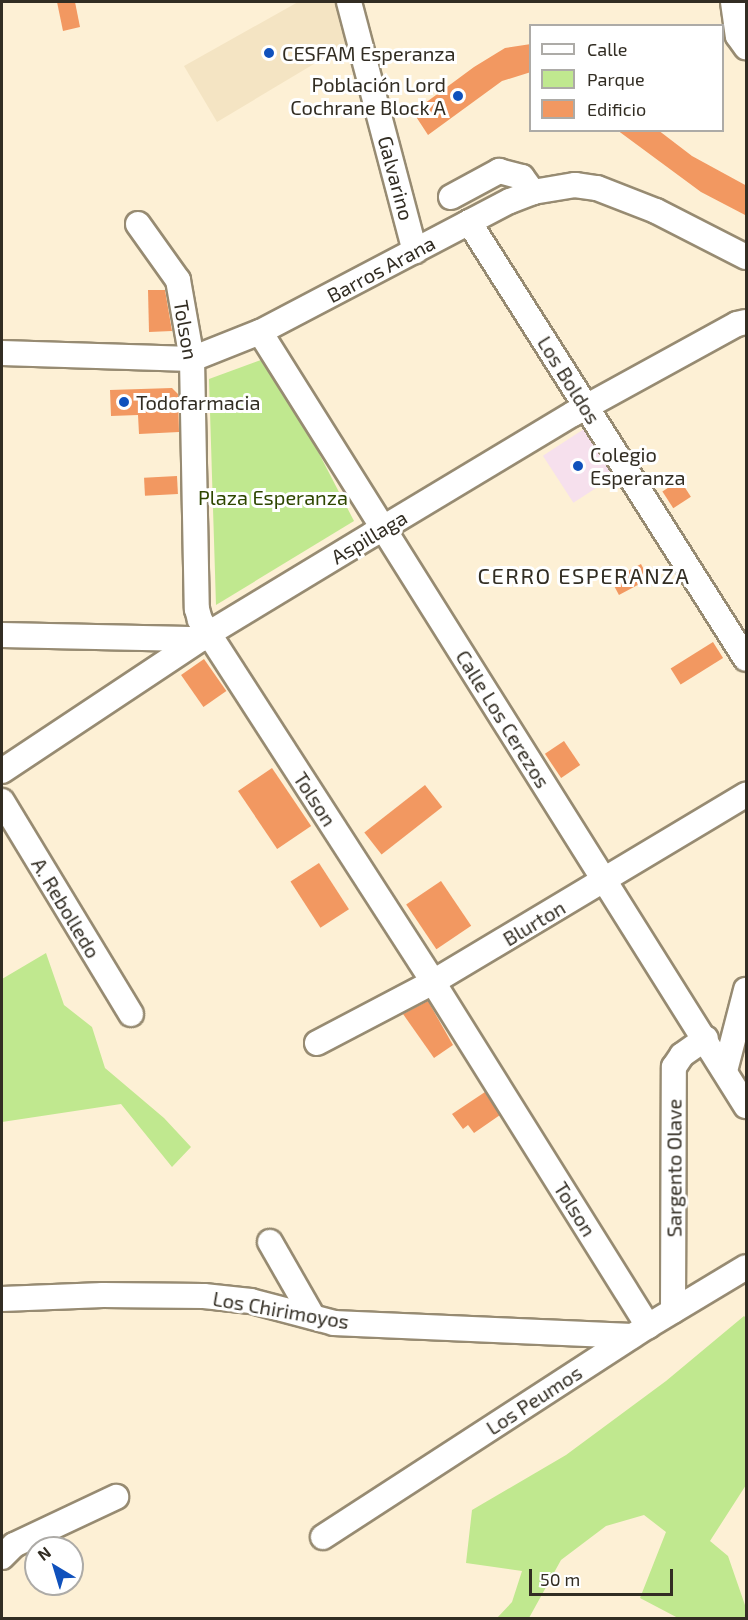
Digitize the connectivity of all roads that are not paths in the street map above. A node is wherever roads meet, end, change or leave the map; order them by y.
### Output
1 (349, 2) edge
2 (733, 2) edge
3 (747, 47) edge
4 (533, 192) junction
5 (451, 197) dead end
6 (469, 222) junction
7 (138, 224) dead end
8 (415, 251) junction
9 (747, 257) edge
10 (747, 322) edge
11 (260, 332) junction
12 (2, 353) edge
13 (192, 359) junction
14 (586, 408) junction
15 (383, 528) junction
16 (2, 635) edge
17 (205, 637) junction
18 (747, 659) edge
19 (2, 771) edge
20 (747, 795) edge
21 (2, 801) edge
22 (605, 881) junction
23 (433, 982) junction
24 (747, 990) edge
25 (131, 1014) dead end
26 (706, 1038) junction
27 (317, 1043) dead end
28 (725, 1071) junction
29 (747, 1106) edge
30 (270, 1242) dead end
31 (747, 1267) edge
32 (2, 1299) edge
33 (673, 1311) junction
34 (313, 1317) junction
35 (640, 1331) junction
36 (116, 1497) dead end
37 (324, 1536) dead end
38 (2, 1557) edge

1 - 8 street, Galvarino
2 - 3 street
4 - 5 street
4 - 6 street, Barros Arana
4 - 9 street, Barros Arana
6 - 8 street, Barros Arana
6 - 14 street, Los Boldos
7 - 13 street, Tolson
8 - 11 street, Barros Arana
10 - 14 street, Aspillaga
11 - 13 street, Barros Arana
11 - 15 street, Calle Los Cerezos
12 - 13 street, Barros Arana
13 - 17 street, Tolson
14 - 15 street, Aspillaga
14 - 18 street, Los Boldos
15 - 17 street, Aspillaga
15 - 22 street, Calle Los Cerezos
16 - 17 street
17 - 19 street, Aspillaga
17 - 23 street, Tolson
20 - 22 street, Blurton
21 - 25 street, A. Rebolledo
22 - 23 street, Blurton
22 - 26 street, Calle Los Cerezos
23 - 27 street, Blurton
23 - 35 street, Tolson
24 - 28 street
26 - 28 street, Calle Los Cerezos
26 - 33 street, Sargento Olave
28 - 29 street, Calle Los Cerezos
30 - 34 street
31 - 33 street, Los Peumos
32 - 34 street, Los Chirimoyos
33 - 35 street, Los Peumos
34 - 35 street, Los Chirimoyos
35 - 37 street, Los Peumos
36 - 38 street

